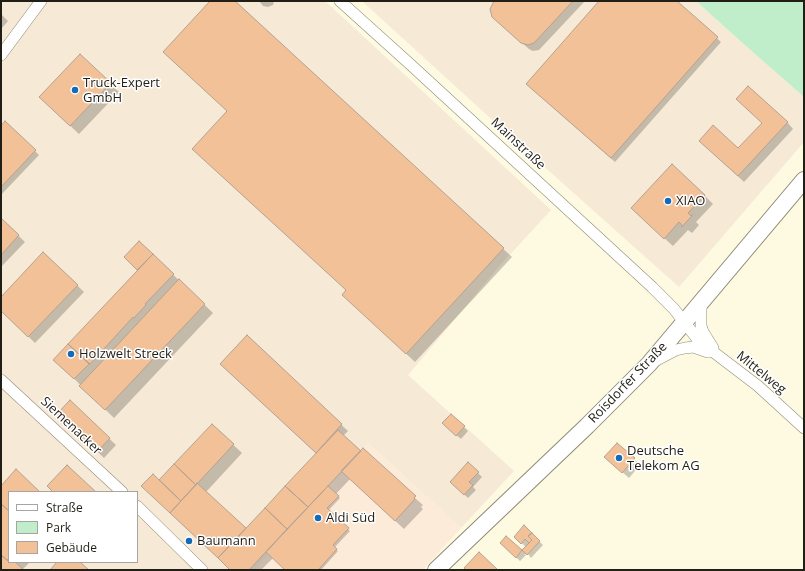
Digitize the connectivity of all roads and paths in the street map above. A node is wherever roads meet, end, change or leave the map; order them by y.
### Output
1 (42, 1) edge
2 (340, 1) edge
3 (1, 56) edge
4 (804, 180) edge
5 (701, 302) junction
6 (674, 309) joint
7 (685, 322) junction
8 (718, 356) junction
9 (649, 364) junction
10 (1, 380) edge
11 (804, 428) edge
12 (121, 491) edge
13 (138, 507) edge
14 (202, 570) edge
15 (436, 570) edge

1 - 3 street
2 - 6 street, Mainstraße
4 - 5 main road, Roisdorfer Straße
5 - 7 main road, Roisdorfer Straße
5 - 8 street, Mittelweg
6 - 7 street, Mittelweg
7 - 8 street, Mittelweg
7 - 9 main road, Roisdorfer Straße
8 - 9 street, Mittelweg
8 - 11 street, Mittelweg
9 - 15 main road, Roisdorfer Straße
10 - 12 street, Siemenacker
13 - 14 street

